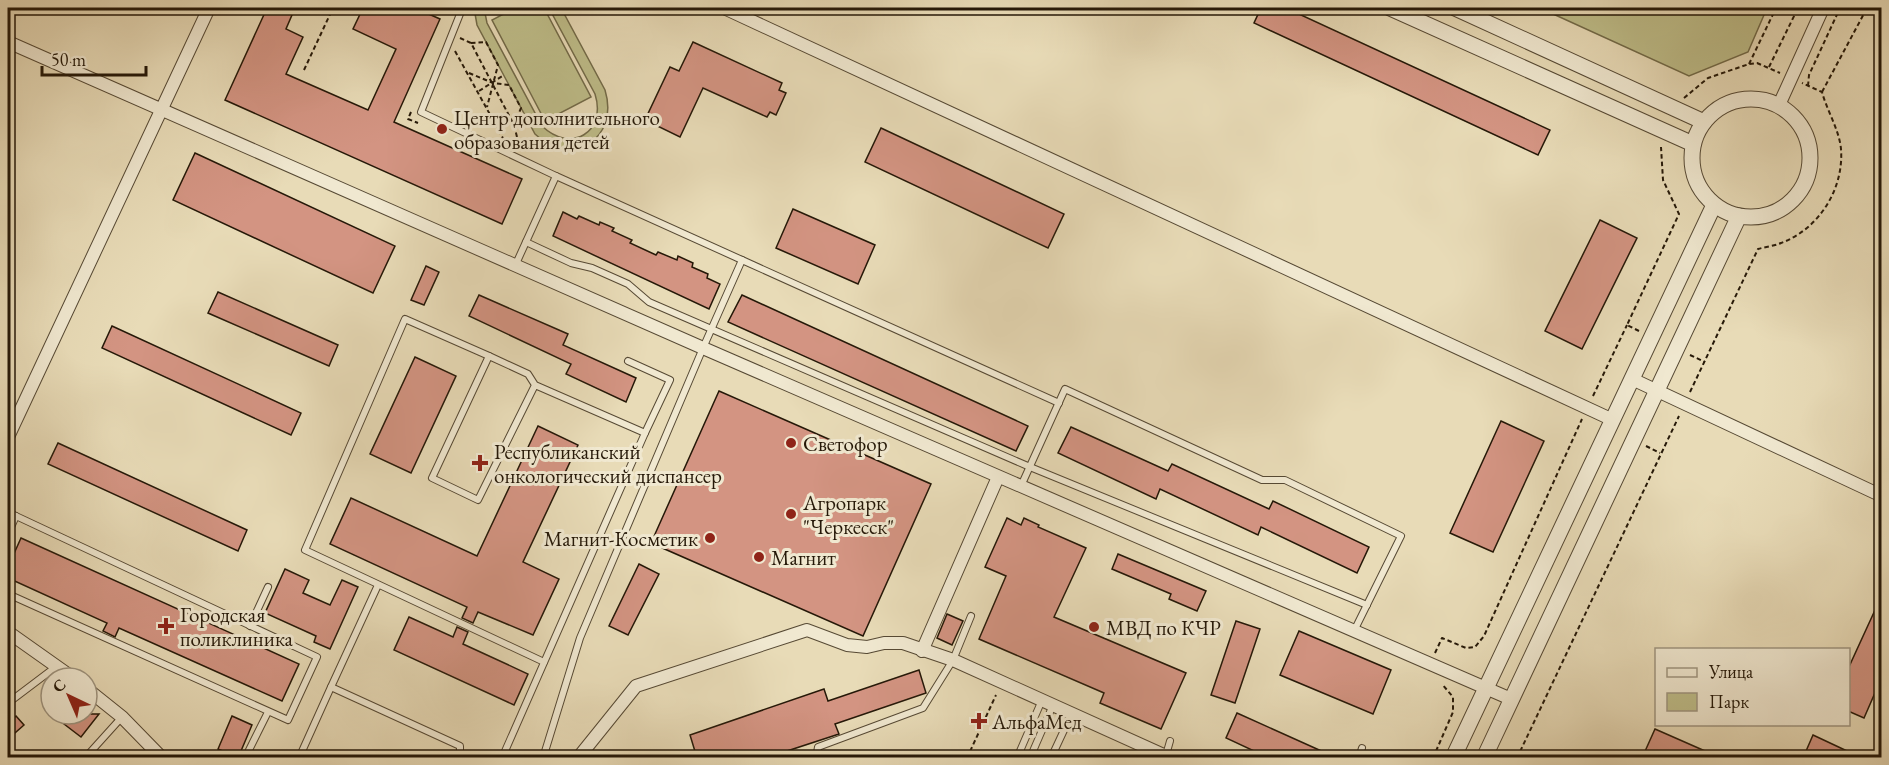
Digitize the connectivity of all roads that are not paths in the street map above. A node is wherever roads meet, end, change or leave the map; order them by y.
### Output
1 (209, 8) edge
2 (454, 8) edge
3 (724, 8) edge
4 (1390, 8) edge
5 (1455, 8) edge
6 (1823, 8) edge
7 (8, 42) edge
8 (1779, 105) junction
9 (161, 110) junction
10 (1704, 122) junction
11 (1694, 144) junction
12 (556, 176) junction
13 (1714, 205) junction
14 (1739, 216) junction
15 (526, 242) junction
16 (742, 260) junction
17 (515, 266) junction
18 (711, 329) junction
19 (702, 348) junction
20 (489, 356) junction
21 (628, 361) dead end
22 (1632, 379) junction
23 (536, 385) junction
24 (1656, 391) junction
25 (1059, 403) junction
26 (1613, 420) junction
27 (645, 433) junction
28 (8, 437) edge
29 (1030, 467) junction
30 (998, 477) junction
31 (1021, 487) junction
32 (1881, 496) edge
33 (8, 513) edge
34 (16, 516) junction
35 (8, 534) edge
36 (378, 585) junction
37 (268, 586) dead end
38 (8, 594) edge
39 (1367, 605) junction
40 (972, 616) dead end
41 (250, 626) junction
42 (1354, 631) junction
43 (8, 632) edge
44 (922, 651) junction
45 (953, 660) junction
46 (544, 662) junction
47 (57, 666) edge
48 (39, 680) edge
49 (331, 687) junction
50 (1486, 688) junction
51 (99, 699) edge
52 (1511, 699) junction
53 (1048, 702) junction
54 (8, 703) edge
55 (268, 712) junction
56 (1072, 713) junction
57 (122, 717) junction
58 (1170, 741) dead end
59 (1362, 748) dead end
60 (1168, 756) edge
61 (85, 758) edge
62 (162, 758) edge
63 (245, 758) edge
64 (300, 758) edge
65 (460, 758) edge
66 (502, 758) edge
67 (543, 758) edge
68 (578, 758) edge
69 (816, 758) edge
70 (1017, 758) edge
71 (1030, 758) edge
72 (1051, 758) edge
73 (1359, 758) edge
74 (1453, 758) edge
75 (1484, 758) edge

1 - 9 street
2 - 12 lane
3 - 26 street
4 - 11 street
5 - 10 street
6 - 8 street
7 - 9 street
8 - 10 street
8 - 14 street
9 - 17 street
9 - 28 street
10 - 11 street
11 - 13 street
12 - 15 lane
12 - 16 lane
13 - 14 street
13 - 22 street
14 - 24 street
15 - 17 lane
15 - 18 lane
16 - 18 lane
16 - 25 lane
17 - 19 street
18 - 19 lane
18 - 29 lane
19 - 30 street
19 - 67 lane
20 - 23 lane
20 - 23 lane
20 - 36 lane
21 - 27 lane
22 - 24 street
22 - 26 street
23 - 27 lane
24 - 32 street
24 - 52 street
25 - 29 lane
25 - 39 lane
26 - 50 street
27 - 46 lane
29 - 31 lane
29 - 39 lane
30 - 31 street
30 - 44 street
31 - 42 street
33 - 34 lane
34 - 35 lane
34 - 41 lane
36 - 46 lane
36 - 49 lane
37 - 41 lane
38 - 55 lane
39 - 42 lane
40 - 45 lane
41 - 55 lane
42 - 50 street
43 - 47 street
44 - 45 street
44 - 68 street
45 - 53 street
45 - 69 lane
46 - 66 lane
48 - 54 lane
49 - 64 lane
49 - 65 lane
50 - 52 street
50 - 74 street
51 - 57 street
52 - 75 street
53 - 56 street
53 - 70 lane
53 - 71 lane
55 - 63 lane
56 - 60 street
56 - 72 lane
57 - 61 lane
57 - 62 street
58 - 60 lane
59 - 73 lane

